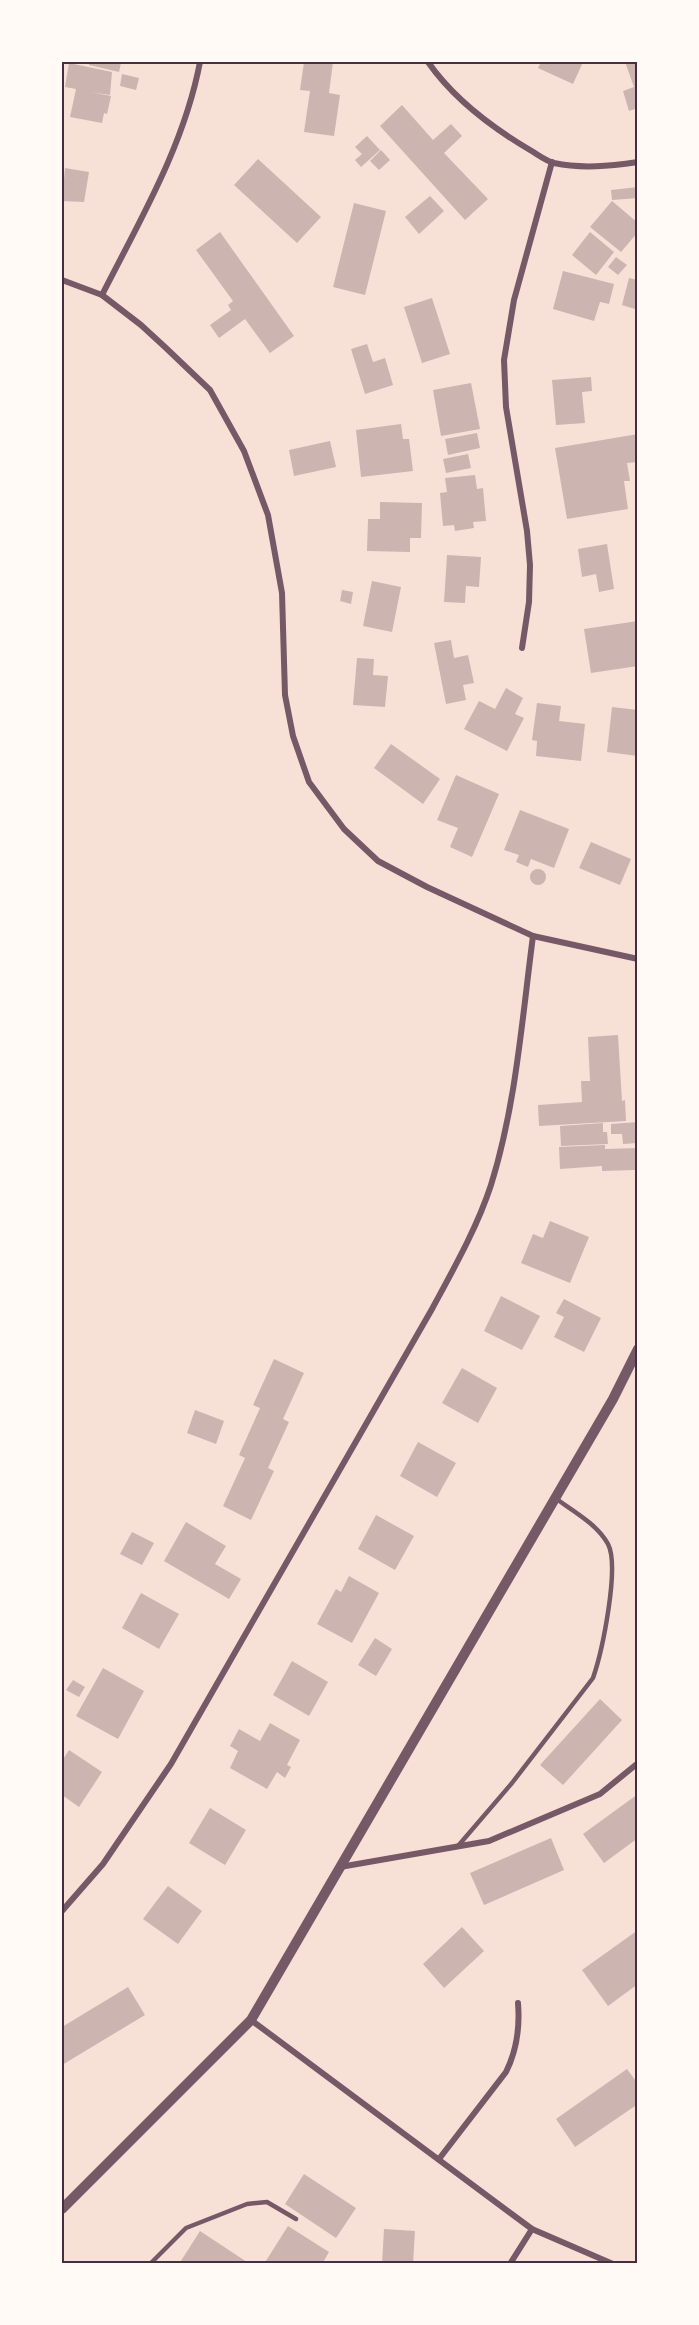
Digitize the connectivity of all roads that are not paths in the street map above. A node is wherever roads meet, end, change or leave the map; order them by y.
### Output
1 (200, 62) edge
2 (429, 62) edge
3 (552, 162) junction
4 (638, 162) edge
5 (62, 280) edge
6 (102, 295) junction
7 (522, 648) dead end
8 (533, 936) junction
9 (638, 959) edge
10 (638, 1349) edge
11 (555, 1498) junction
12 (638, 1763) edge
13 (458, 1846) junction
14 (340, 1867) junction
15 (62, 1911) edge
16 (518, 2003) dead end
17 (250, 2020) junction
18 (439, 2158) junction
19 (62, 2209) edge
20 (297, 2219) dead end
21 (532, 2229) junction
22 (150, 2264) edge
23 (510, 2264) edge
24 (613, 2264) edge

1 - 6 street
2 - 3 street
3 - 4 street
3 - 7 street
5 - 6 street
6 - 8 street
8 - 9 street
8 - 15 street
10 - 11 street
11 - 13 lane
11 - 14 street
12 - 13 street
13 - 14 street
14 - 17 street
16 - 18 street
17 - 18 street
17 - 19 street
18 - 21 street
20 - 22 lane
21 - 23 street
21 - 24 street

